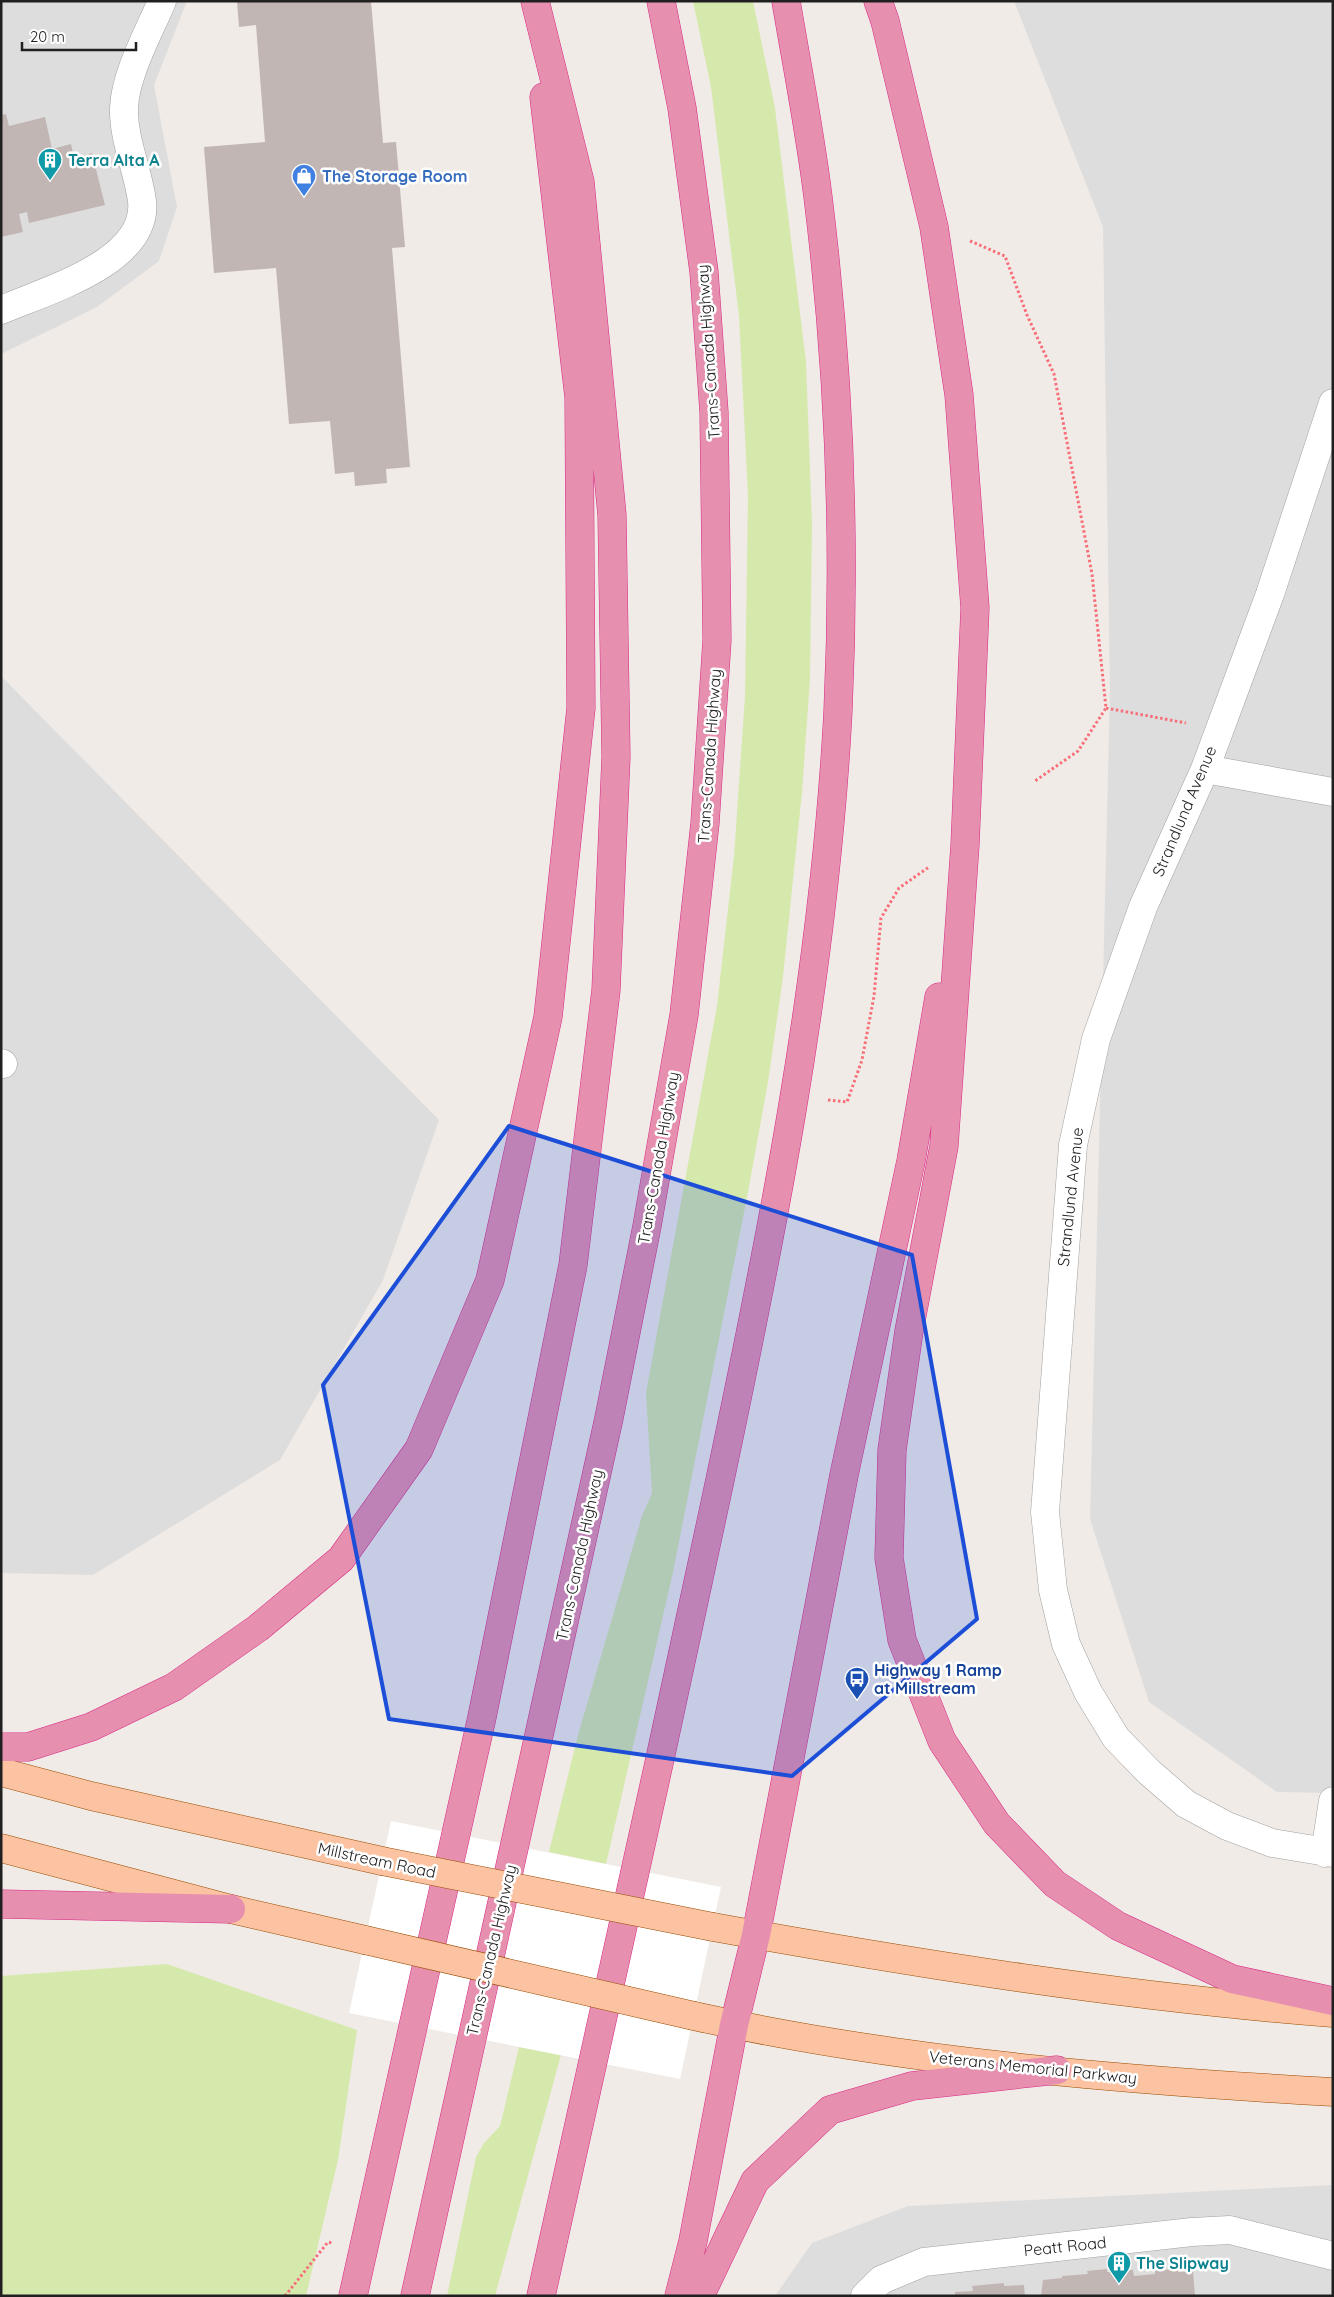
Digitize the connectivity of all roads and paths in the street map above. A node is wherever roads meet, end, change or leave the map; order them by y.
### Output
1 (162, 1) edge
2 (534, 1) edge
3 (661, 1) edge
4 (786, 1) edge
5 (878, 1) edge
6 (934, 227) junction
7 (1, 310) edge
8 (1333, 403) edge
9 (1106, 708) junction
10 (1219, 728) junction
11 (1205, 769) junction
12 (1035, 780) dead end
13 (1333, 792) edge
14 (965, 845) junction
15 (934, 864) dead end
16 (795, 1096) junction
17 (1, 1747) edge
18 (1, 1772) edge
19 (1333, 1801) edge
20 (1, 1848) edge
21 (1329, 1853) edge
22 (1, 1904) edge
23 (231, 1909) junction
24 (756, 1935) junction
25 (1333, 2000) edge
26 (1333, 2013) edge
27 (734, 2025) junction
28 (1057, 2070) junction
29 (1333, 2092) edge
30 (364, 2249) junction
31 (1333, 2256) edge
32 (285, 2296) edge
33 (353, 2296) edge
34 (415, 2296) edge
35 (541, 2296) edge
36 (680, 2296) edge
37 (700, 2296) edge
38 (865, 2296) edge

1 - 7 street
2 - 17 highway
2 - 30 highway
3 - 34 highway, Trans-Canada Highway
4 - 16 highway
5 - 6 highway
6 - 9 path
6 - 14 highway
8 - 10 street, Strandlund Avenue
9 - 10 path
9 - 12 path
10 - 11 street, Strandlund Avenue
11 - 13 street
11 - 21 street, Strandlund Avenue
14 - 24 highway
14 - 25 highway
15 - 16 path
16 - 35 highway
18 - 24 main road, Millstream Road, bridge
19 - 21 street
20 - 23 main road
22 - 23 highway
23 - 27 main road, bridge
24 - 26 main road
24 - 27 highway
27 - 28 main road, Veterans Memorial Parkway
27 - 36 highway
28 - 29 main road, Veterans Memorial Parkway
28 - 37 highway
30 - 32 path
30 - 33 highway
31 - 38 street, Peatt Road

